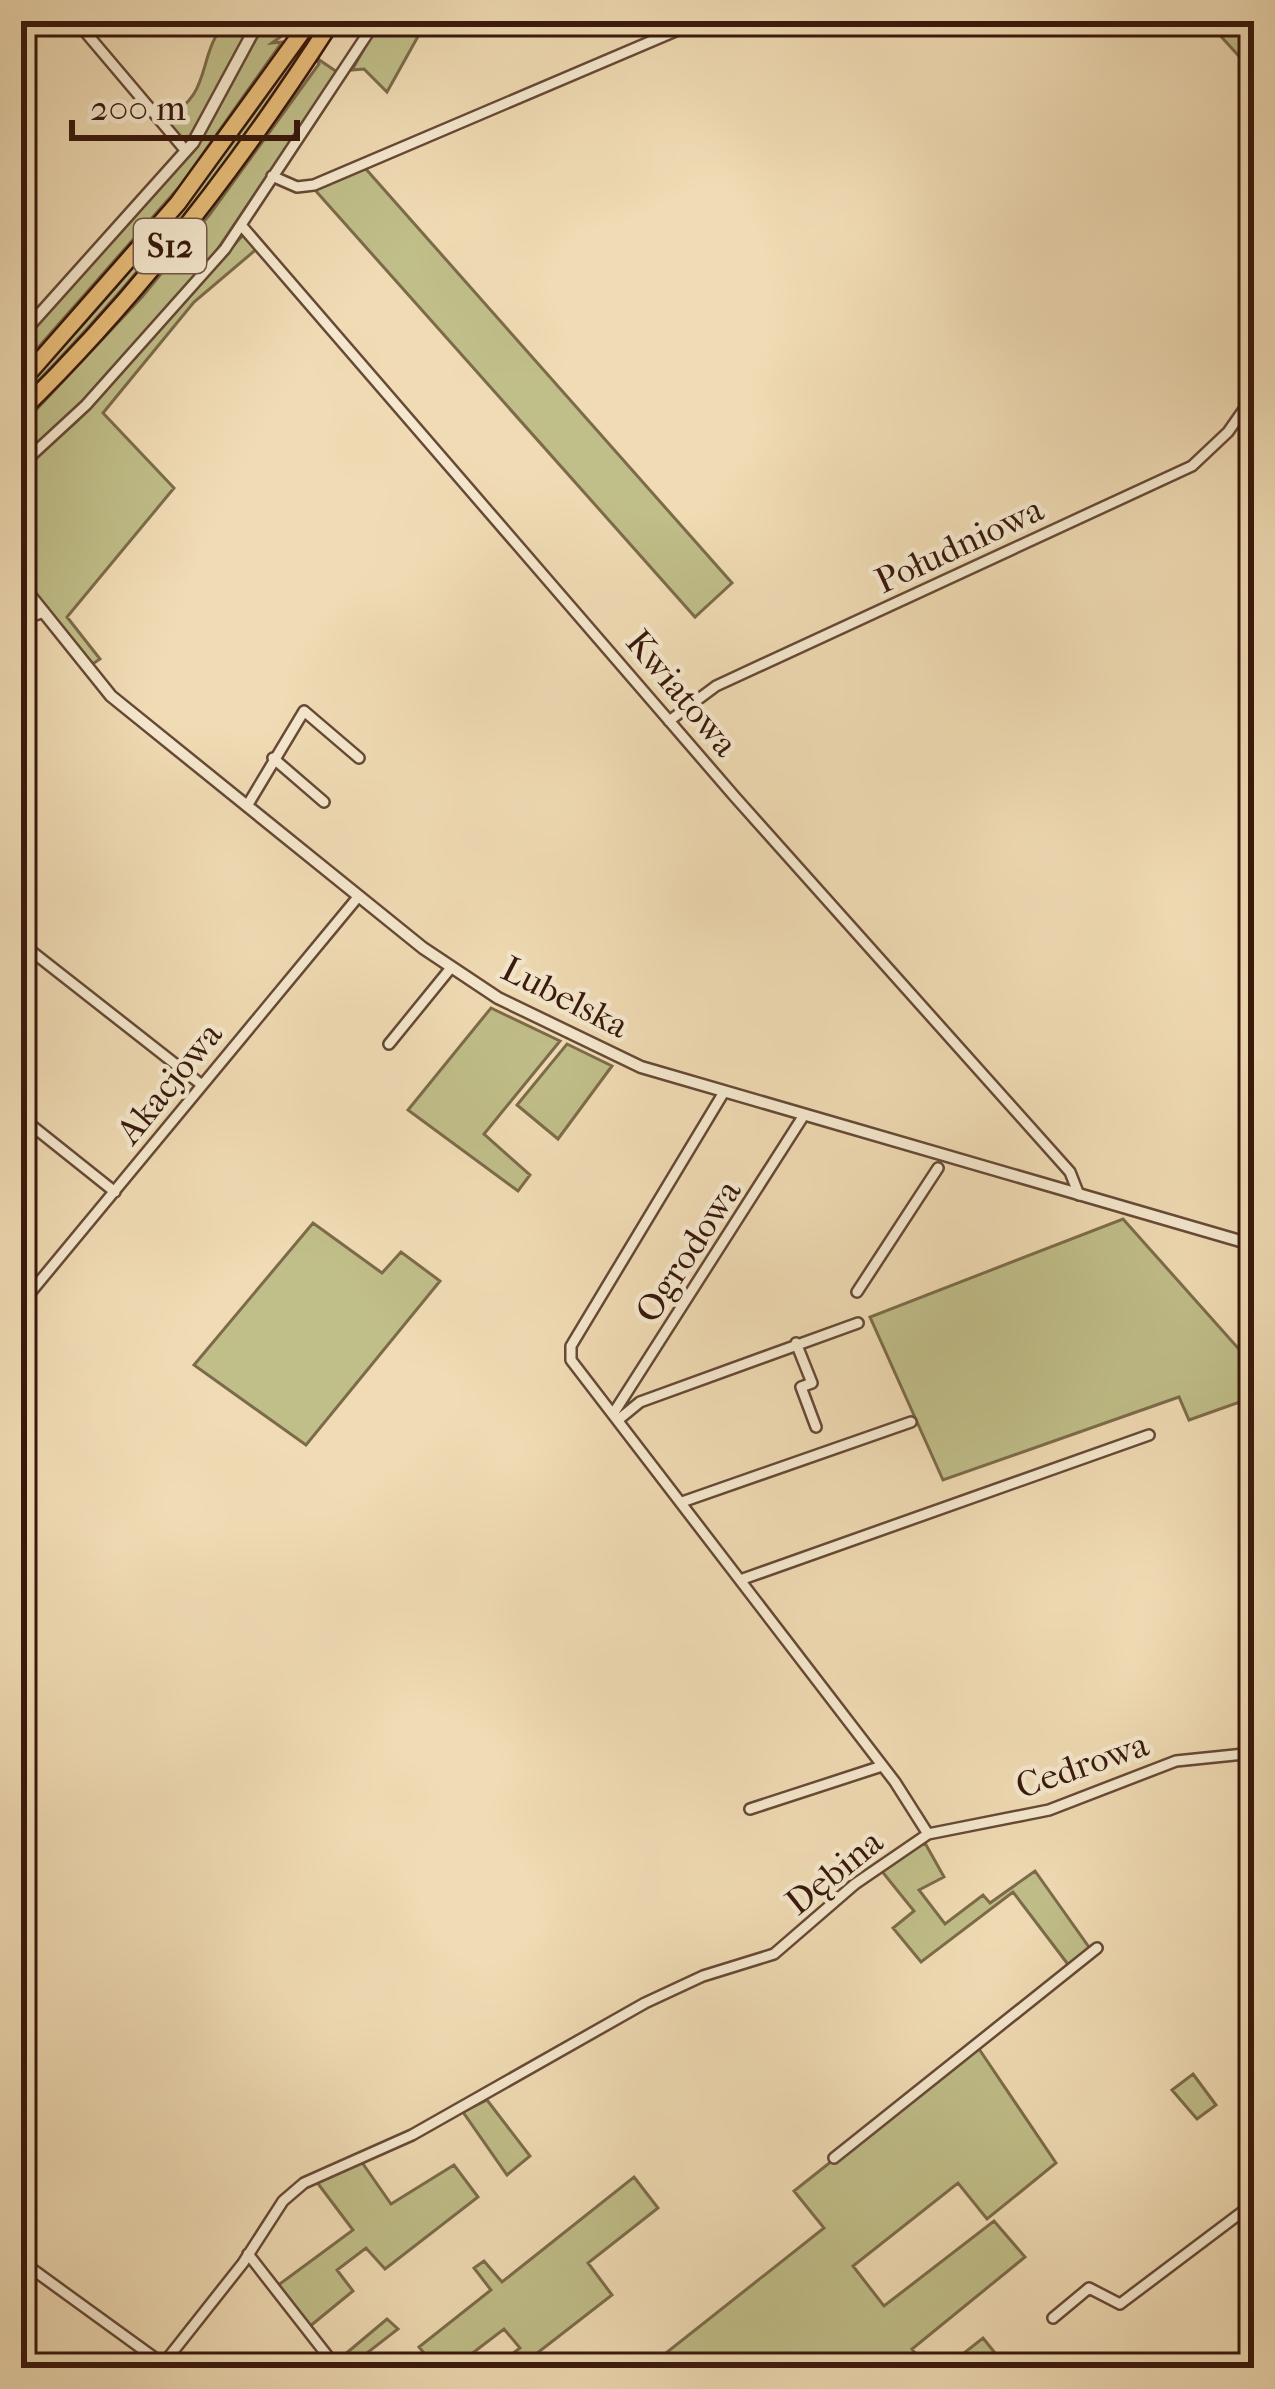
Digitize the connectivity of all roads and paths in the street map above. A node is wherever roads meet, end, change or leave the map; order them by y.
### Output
1 (76, 21) edge
2 (332, 21) edge
3 (376, 21) edge
4 (699, 21) edge
5 (257, 23) edge
6 (309, 23) edge
7 (186, 151) junction
8 (272, 176) junction
9 (241, 225) junction
10 (21, 335) edge
11 (21, 382) edge
12 (1254, 395) edge
13 (21, 411) edge
14 (21, 465) edge
15 (21, 584) edge
16 (44, 612) junction
17 (21, 620) edge
18 (669, 721) junction
19 (273, 758) junction
20 (359, 758) dead end
21 (324, 802) dead end
22 (247, 806) junction
23 (358, 897) junction
24 (21, 943) edge
25 (450, 968) junction
26 (389, 1044) dead end
27 (202, 1085) junction
28 (724, 1092) junction
29 (804, 1115) junction
30 (21, 1117) edge
31 (938, 1168) dead end
32 (115, 1192) junction
33 (1079, 1195) junction
34 (1254, 1245) edge
35 (857, 1292) dead end
36 (21, 1304) edge
37 (858, 1323) dead end
38 (796, 1342) junction
39 (616, 1417) junction
40 (911, 1423) dead end
41 (816, 1426) dead end
42 (1149, 1435) dead end
43 (682, 1502) junction
44 (740, 1580) junction
45 (1254, 1753) edge
46 (882, 1766) junction
47 (750, 1808) dead end
48 (928, 1834) junction
49 (1096, 1948) dead end
50 (834, 2158) dead end
51 (1254, 2203) edge
52 (21, 2260) edge
53 (249, 2260) junction
54 (1053, 2318) dead end
55 (162, 2366) edge
56 (337, 2368) edge

1 - 7 street
2 - 13 highway, S12
3 - 8 street
4 - 8 street
5 - 7 street
6 - 11 highway, S12
7 - 10 street
8 - 9 street
9 - 14 street
9 - 18 street, Kwiatowa
12 - 18 street, Południowa
15 - 16 street, Lubelska
16 - 17 street
16 - 22 street, Lubelska
18 - 33 street, Kwiatowa
19 - 20 street
19 - 21 street
19 - 22 street
22 - 23 street, Lubelska
23 - 25 street, Lubelska
23 - 27 street, Akacjowa
24 - 27 street
25 - 26 street
25 - 28 street, Lubelska
27 - 32 street, Akacjowa
28 - 29 street, Lubelska
28 - 39 street, Dębina
29 - 33 street, Lubelska
29 - 39 street, Ogrodowa
30 - 32 street
31 - 35 street
32 - 36 street, Akacjowa
33 - 34 street, Lubelska
37 - 38 street
38 - 39 street
38 - 41 street
39 - 43 street, Dębina
40 - 43 street
42 - 44 street
43 - 44 street, Dębina
44 - 46 street, Dębina
45 - 48 street, Cedrowa
46 - 47 street
46 - 48 street, Dębina
48 - 53 street, Dębina
49 - 50 street
51 - 54 street
52 - 55 street
53 - 55 street, Dębina
53 - 56 street

